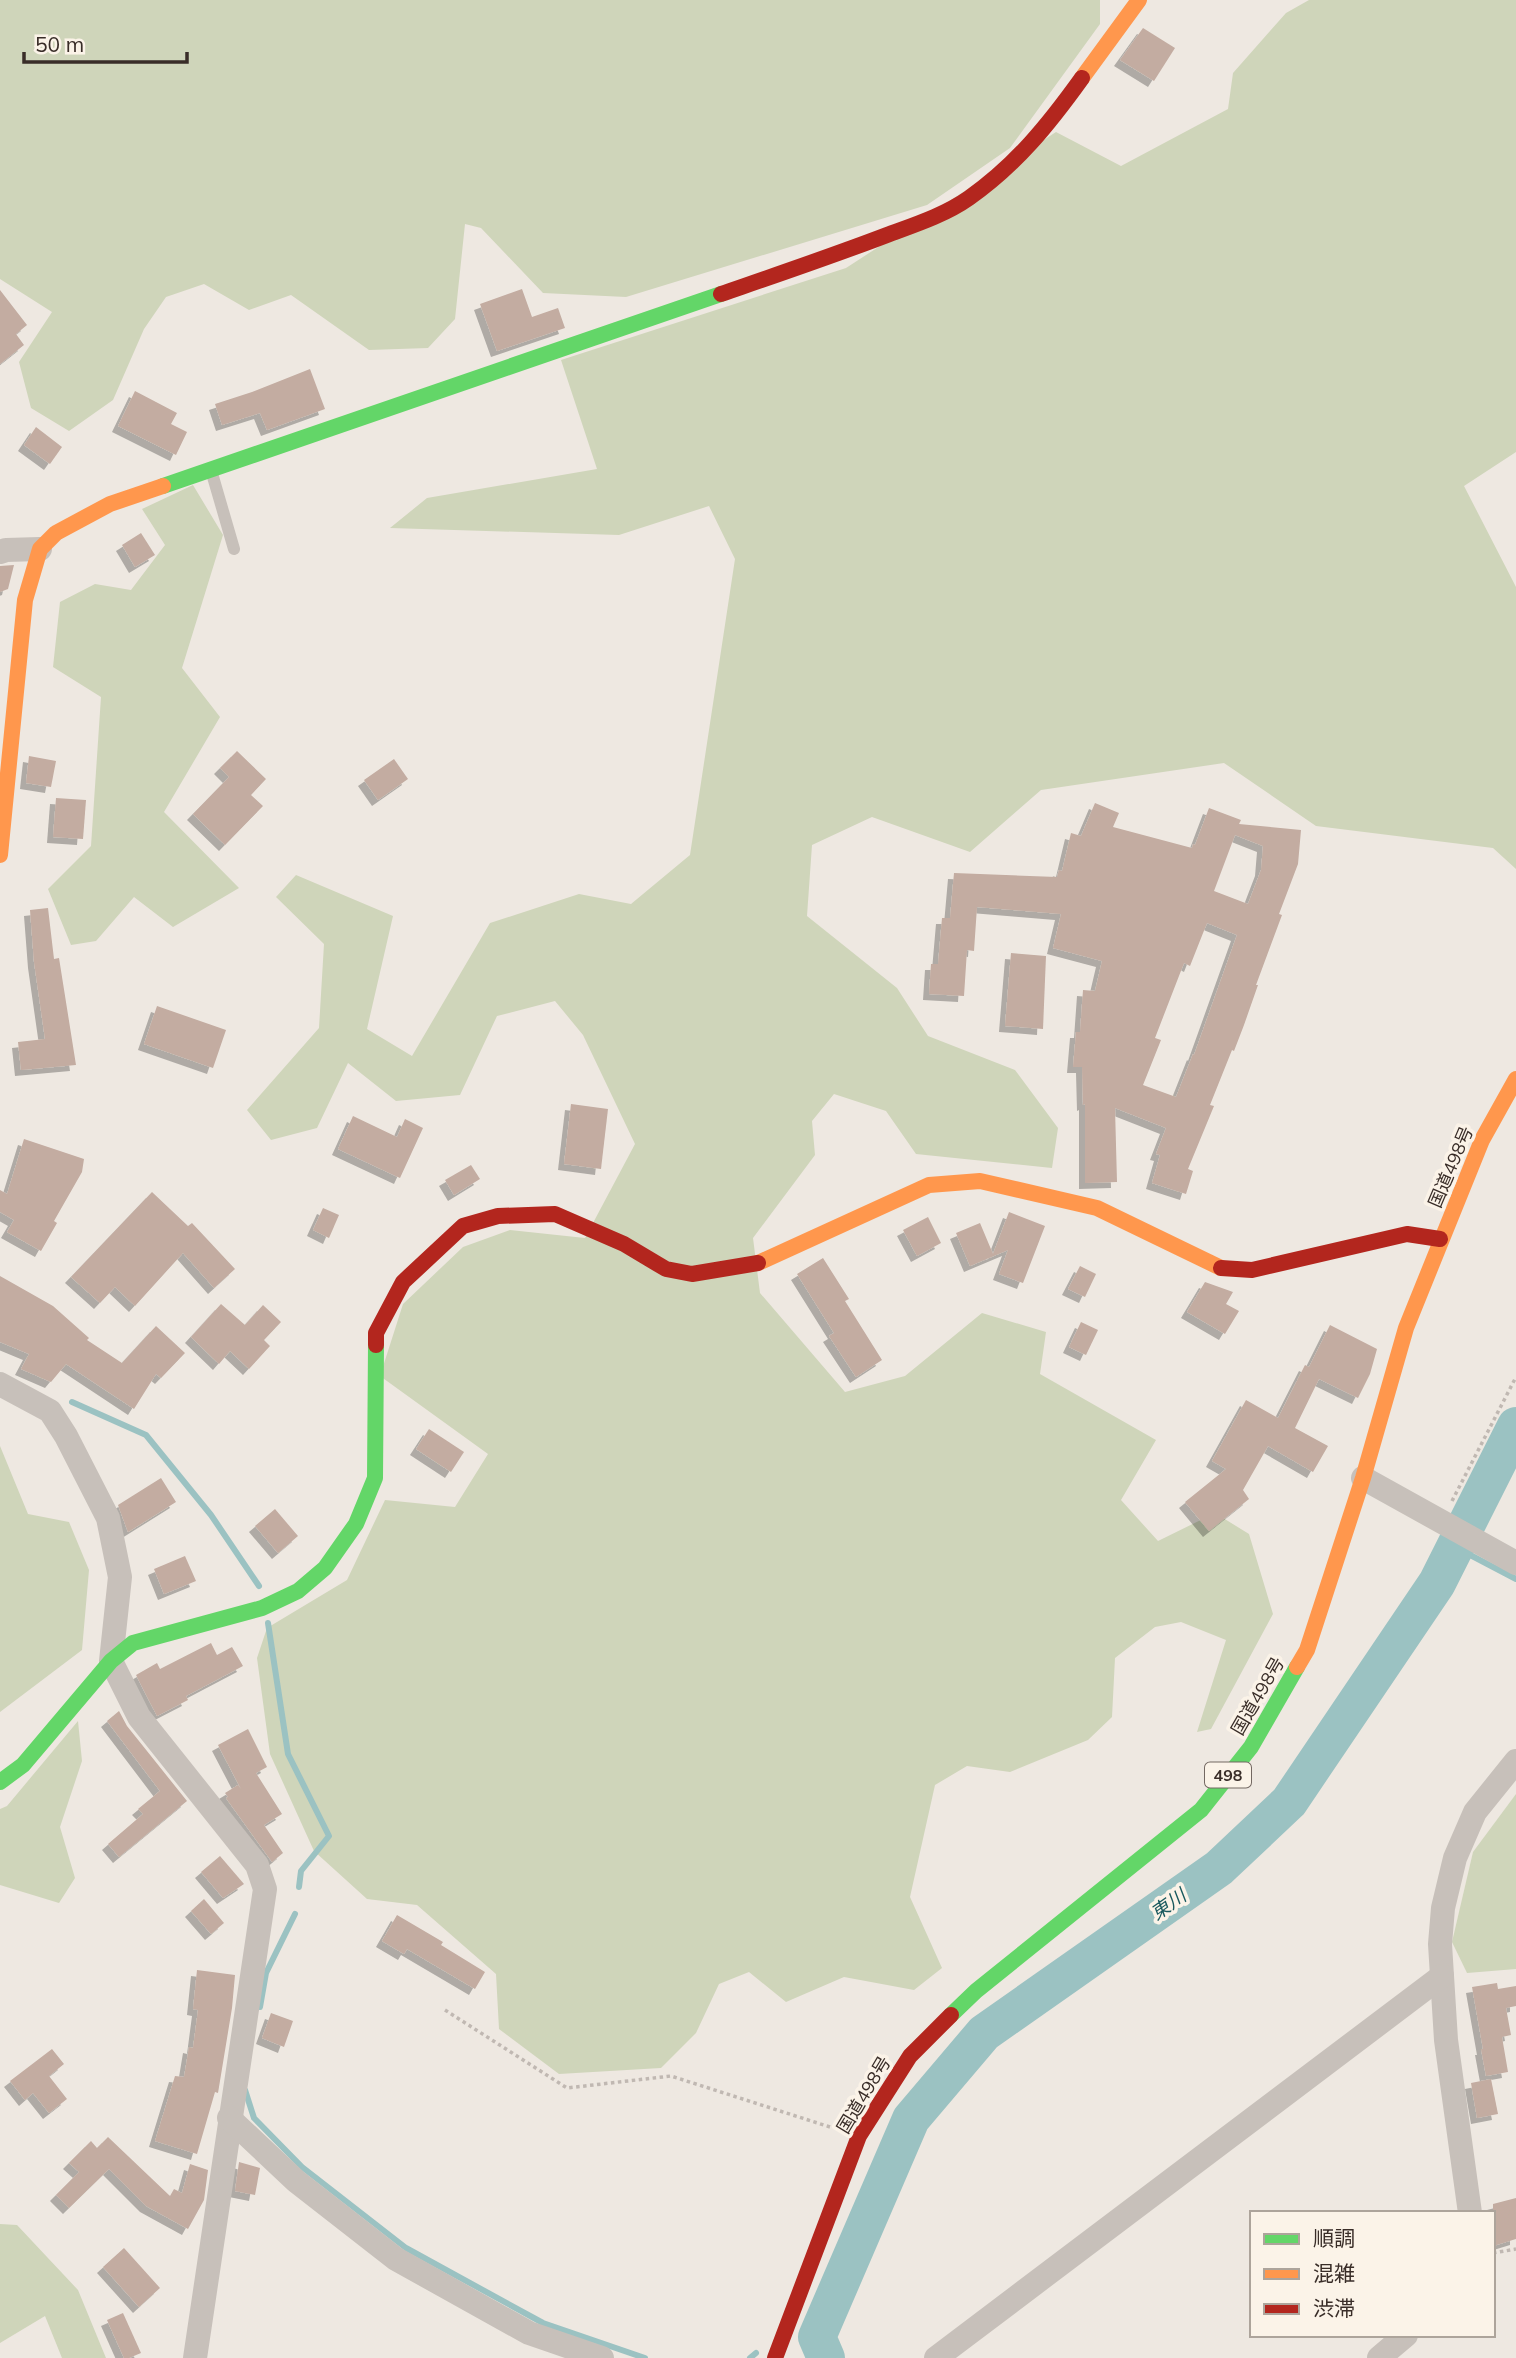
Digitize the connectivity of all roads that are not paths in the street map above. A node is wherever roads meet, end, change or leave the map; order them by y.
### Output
1 (1139, 0) edge
2 (211, 470) junction
3 (40, 549) junction
4 (234, 550) dead end
5 (0, 552) edge
6 (0, 855) edge
7 (1516, 1079) edge
8 (1440, 1239) junction
9 (0, 1384) edge
10 (1363, 1478) junction
11 (1516, 1563) edge
12 (111, 1661) junction
13 (1516, 1761) edge
14 (0, 1782) edge
15 (1442, 1976) junction
16 (229, 2118) junction
17 (1470, 2211) edge
18 (1404, 2337) edge
19 (194, 2358) edge
20 (602, 2358) edge
21 (775, 2358) edge
22 (936, 2358) edge
23 (1380, 2358) edge

1 - 2 main road
2 - 3 main road
2 - 4 lane
3 - 5 street
3 - 6 main road
7 - 8 main road, 国道498号 / 498
8 - 10 main road, 国道498号 / 498
8 - 12 main road
9 - 12 street
10 - 11 street
10 - 21 main road, 国道498号 / 498
12 - 14 main road
12 - 16 street
13 - 15 street
15 - 17 street
15 - 22 street
16 - 19 street
16 - 20 street
18 - 23 street

